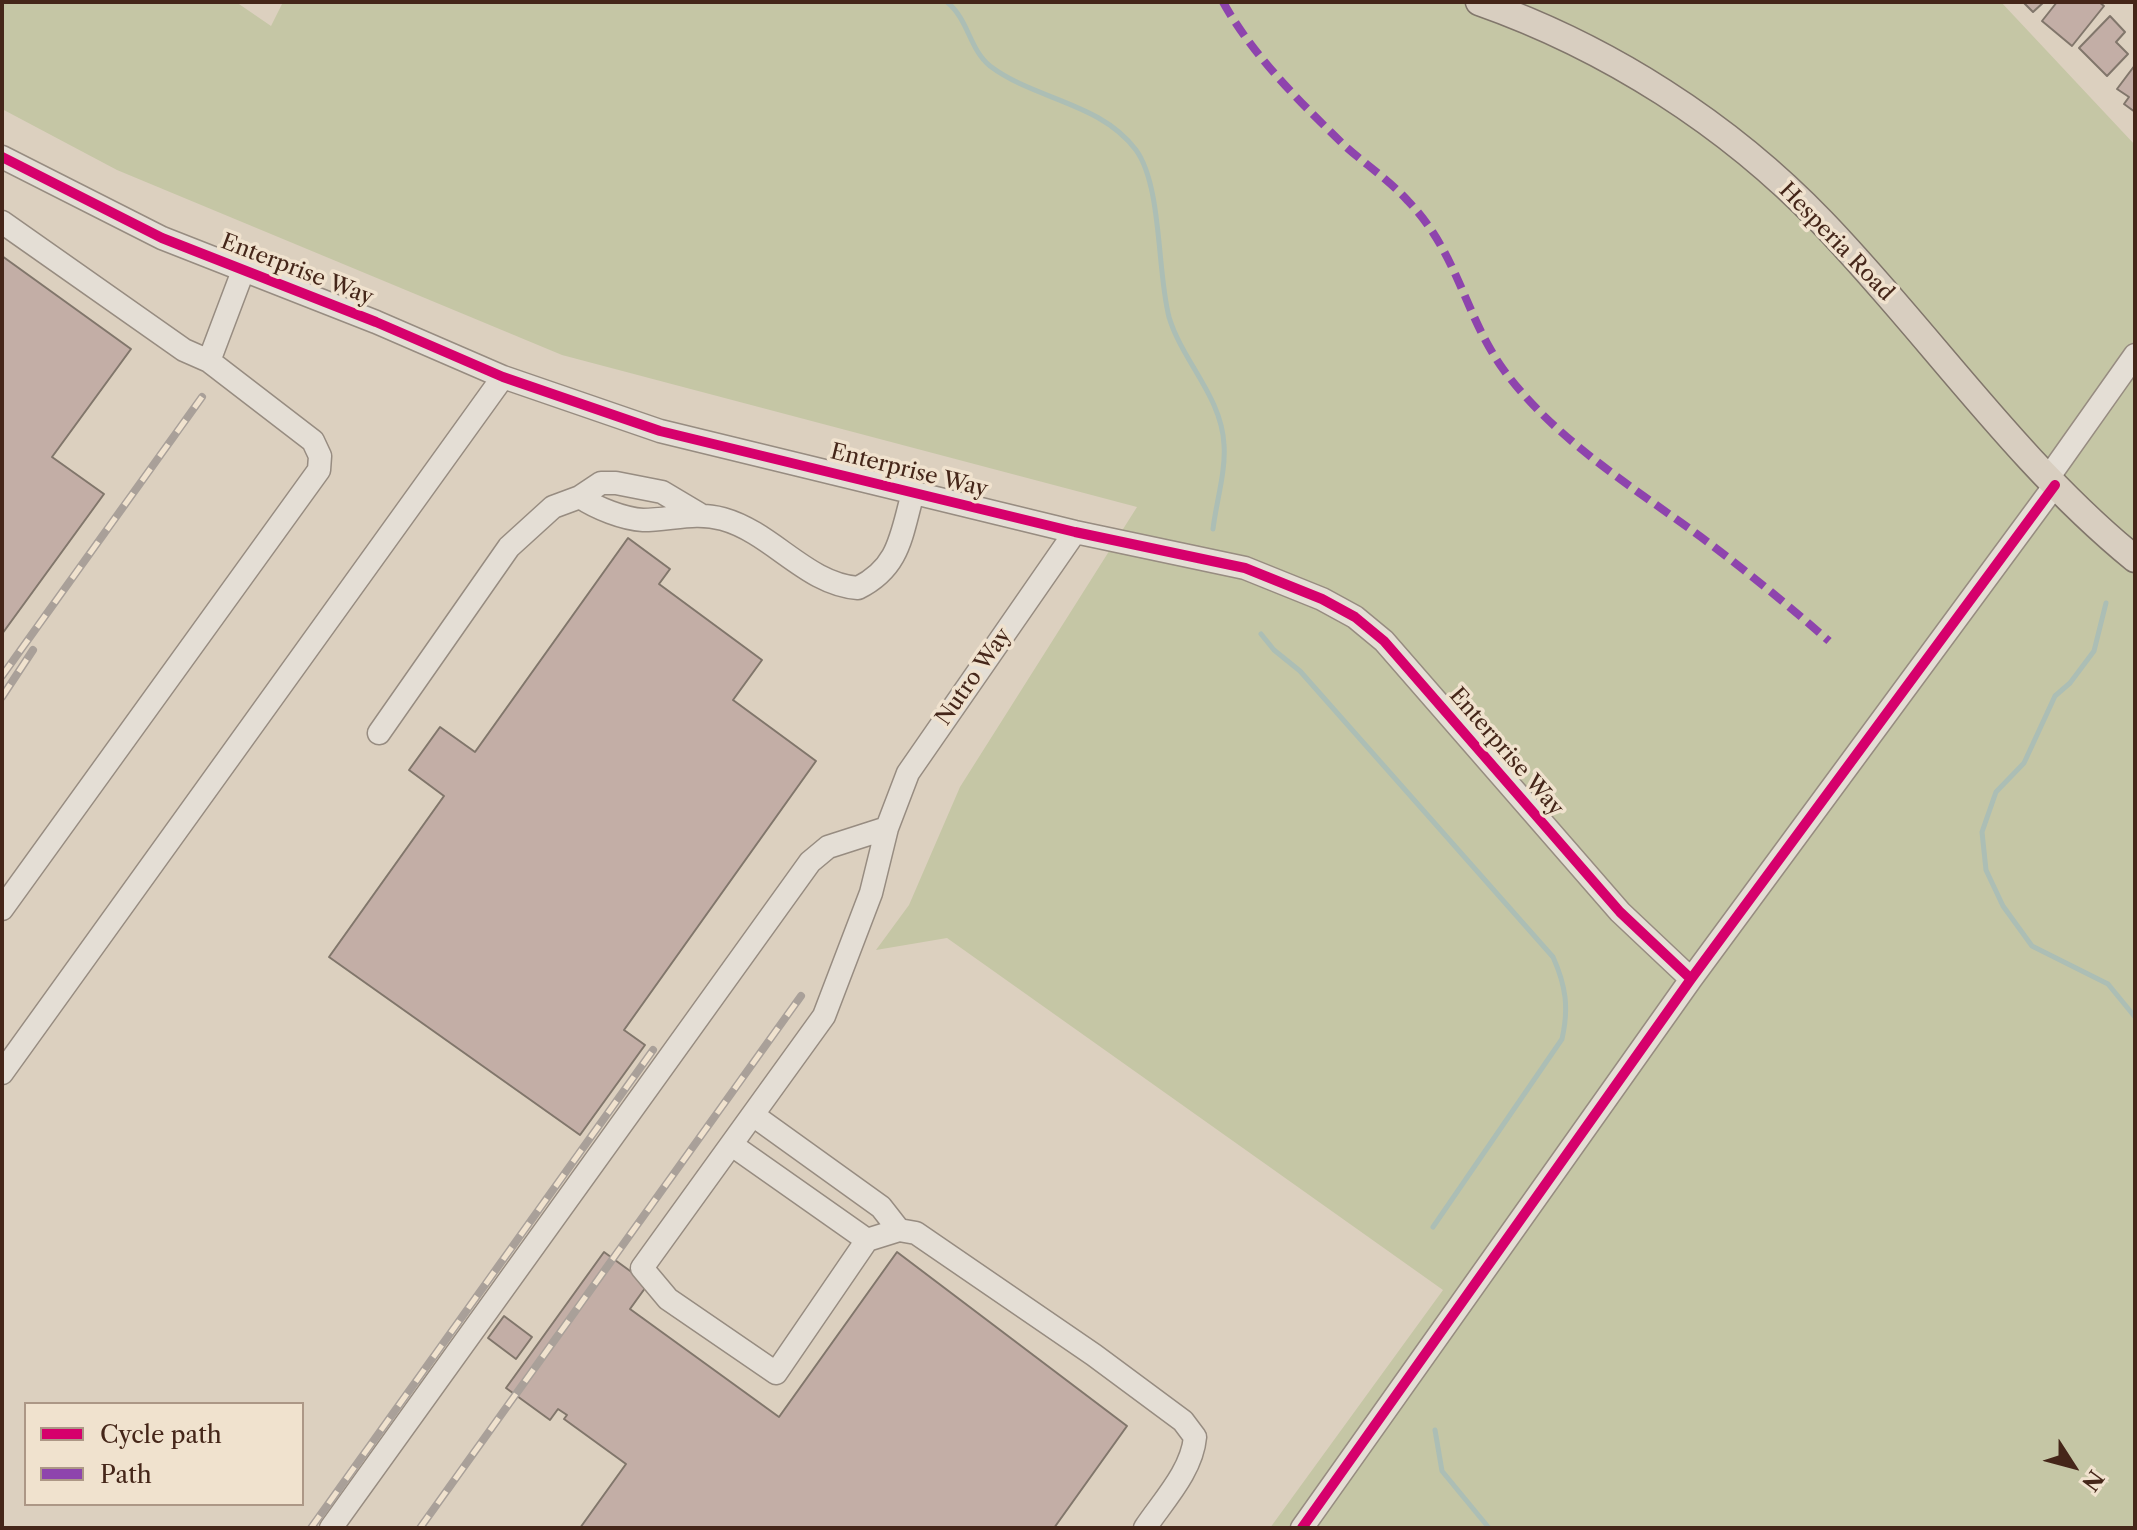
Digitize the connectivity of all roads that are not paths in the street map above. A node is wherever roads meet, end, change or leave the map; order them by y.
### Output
1 (1479, 2) edge
2 (2, 157) edge
3 (2, 222) edge
4 (243, 271) junction
5 (2135, 355) edge
6 (209, 361) junction
7 (503, 377) junction
8 (2052, 481) junction
9 (913, 493) junction
10 (580, 497) junction
11 (699, 514) junction
12 (1075, 532) junction
13 (2135, 559) edge
14 (379, 733) dead end
15 (887, 828) junction
16 (2, 909) edge
17 (1691, 979) junction
18 (2, 1073) edge
19 (753, 1115) junction
20 (732, 1145) junction
21 (899, 1230) junction
22 (867, 1240) junction
23 (331, 1528) edge
24 (1145, 1528) edge
25 (1302, 1528) edge

1 - 8 main road, Hesperia Road
2 - 4 street, Enterprise Way
3 - 6 street
4 - 6 street
4 - 7 street, Enterprise Way
5 - 8 street
6 - 16 street
7 - 9 street, Enterprise Way
7 - 18 street
8 - 13 main road, Hesperia Road
8 - 17 street
9 - 11 street
9 - 12 street, Enterprise Way
10 - 11 street
10 - 11 street
10 - 14 street
12 - 15 street, Nutro Way
12 - 17 street, Enterprise Way
15 - 19 street, Nutro Way
15 - 23 street
17 - 25 street
19 - 20 street, Nutro Way
19 - 21 street
20 - 22 street
20 - 22 street, Nutro Way
21 - 22 street
21 - 24 street

